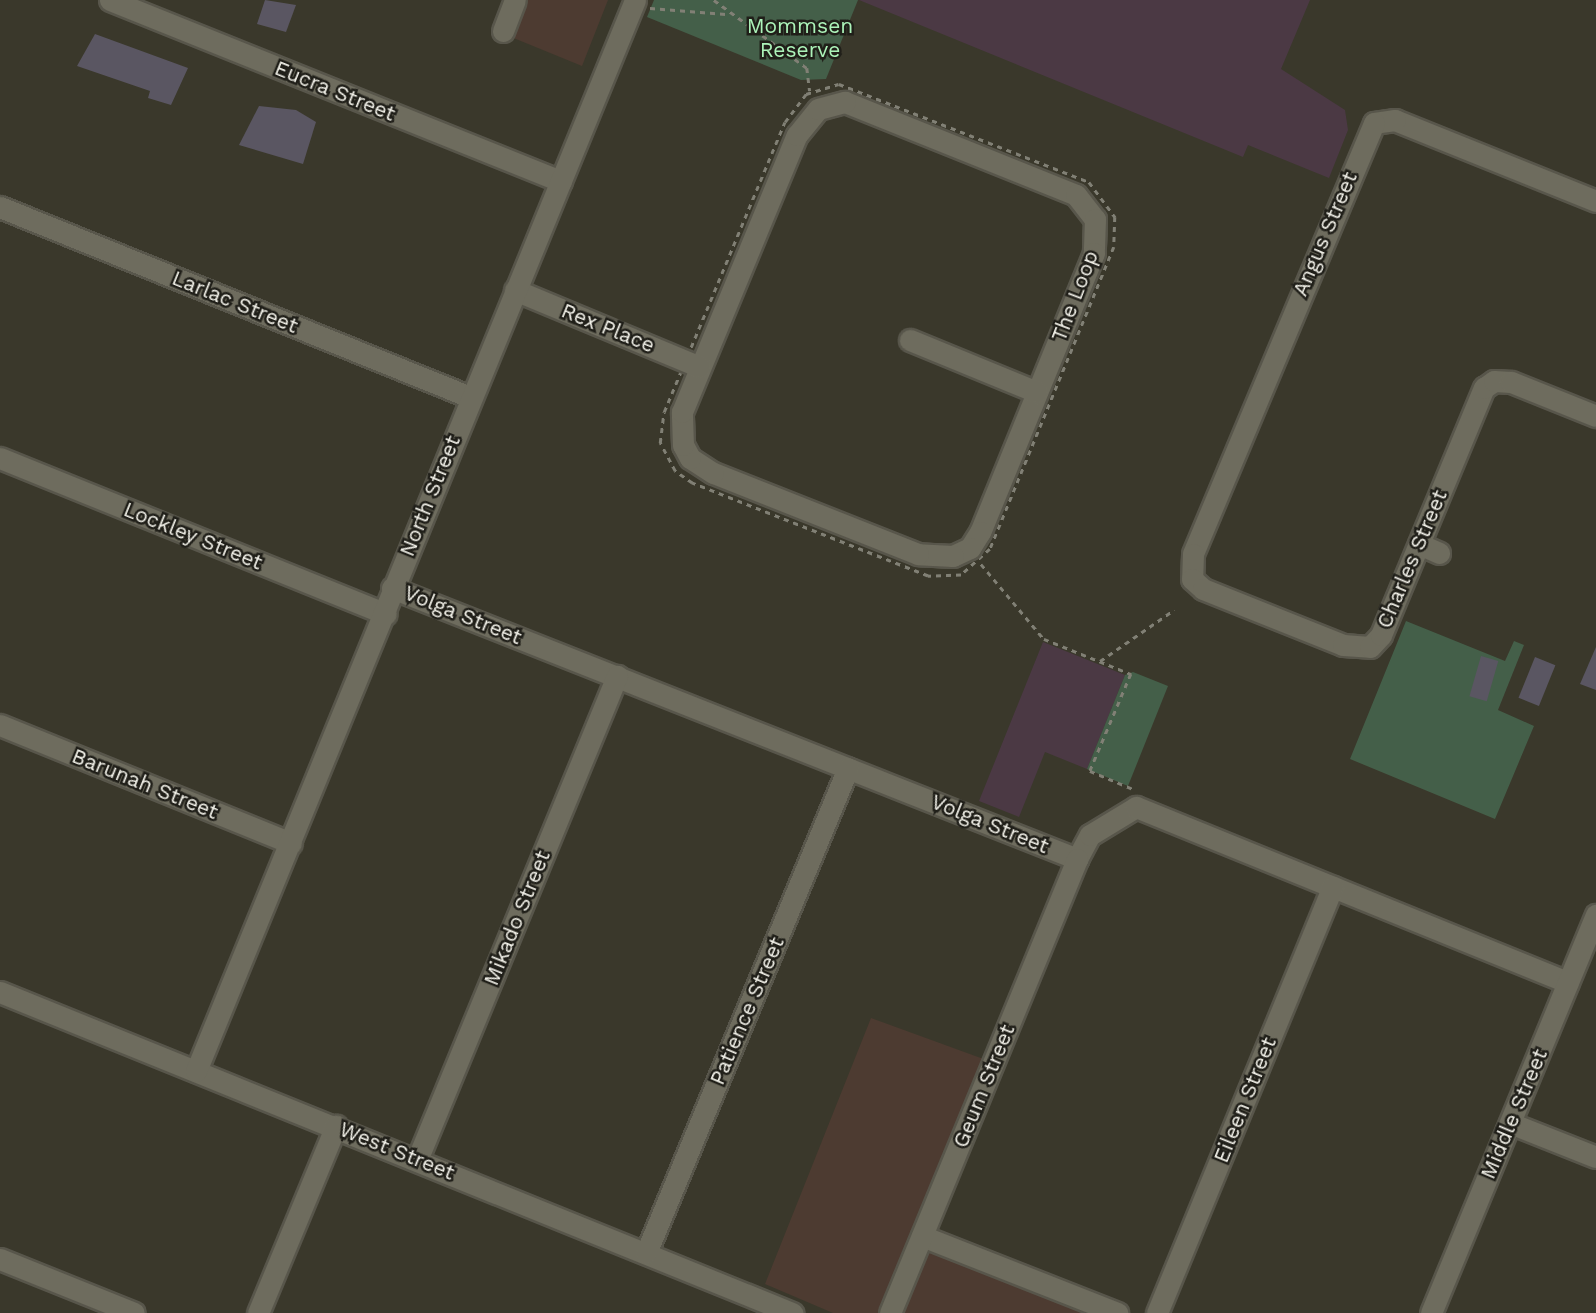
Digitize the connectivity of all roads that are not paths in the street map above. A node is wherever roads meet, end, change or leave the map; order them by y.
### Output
1 (110, 0) edge
2 (515, 0) edge
3 (640, 8) edge
4 (503, 31) dead end
5 (561, 181) junction
6 (1596, 201) edge
7 (0, 207) edge
8 (515, 290) junction
9 (910, 340) dead end
10 (693, 364) junction
11 (1037, 392) junction
12 (470, 397) junction
13 (1596, 416) edge
14 (0, 458) edge
15 (1419, 544) junction
16 (1439, 553) dead end
17 (1189, 566) joint
18 (393, 588) junction
19 (386, 614) junction
20 (617, 676) junction
21 (0, 725) edge
22 (848, 768) junction
23 (291, 843) junction
24 (1077, 859) junction
25 (1333, 887) junction
26 (1596, 916) edge
27 (1569, 982) junction
28 (0, 992) edge
29 (196, 1071) junction
30 (1510, 1123) junction
31 (336, 1126) junction
32 (1596, 1157) edge
33 (417, 1160) junction
34 (922, 1236) junction
35 (646, 1253) junction
36 (0, 1259) edge
37 (134, 1313) edge
38 (258, 1313) edge
39 (792, 1313) edge
40 (890, 1313) edge
41 (1117, 1313) edge
42 (1157, 1313) edge
43 (1432, 1313) edge

1 - 5 street, Eucra Street
2 - 4 street
3 - 5 street, North Street
5 - 8 street, North Street
6 - 17 street, Angus Street
7 - 12 street, Larlac Street
8 - 10 street, Rex Place
8 - 12 street, North Street
9 - 11 street
10 - 11 street, The Loop
10 - 11 street, The Loop
12 - 18 street, North Street
13 - 15 street, Charles Street
14 - 19 street, Lockley Street
15 - 16 street
15 - 17 street, Charles Street
18 - 19 street, North Street
18 - 20 street, Volga Street
19 - 23 street, North Street
20 - 22 street, Volga Street
20 - 33 street, Mikado Street
21 - 23 street, Barunah Street
22 - 24 street, Volga Street
22 - 35 street, Patience Street
23 - 29 street, North Street
24 - 25 street, Volga Street
24 - 34 street, Geum Street
25 - 27 street, Volga Street
25 - 42 street, Eileen Street
26 - 27 street, Middle Street
27 - 30 street, Middle Street
28 - 29 street, West Street
29 - 31 street, West Street
30 - 32 street
30 - 43 street, Middle Street
31 - 33 street, West Street
31 - 38 street
33 - 35 street, West Street
34 - 40 street, Geum Street
34 - 41 street
35 - 39 street, West Street
36 - 37 street

